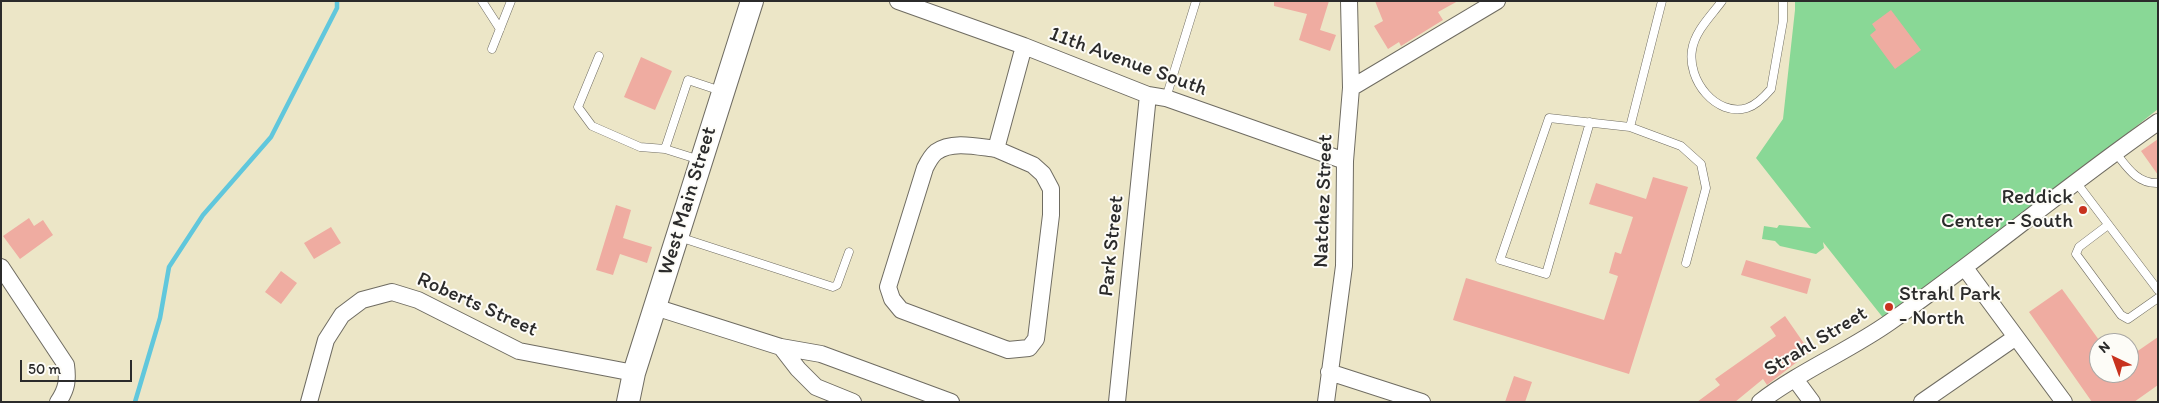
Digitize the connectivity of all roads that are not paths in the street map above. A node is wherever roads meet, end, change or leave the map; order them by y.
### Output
1 (482, 1) edge
2 (511, 1) edge
3 (752, 1) edge
4 (898, 1) edge
5 (1196, 1) edge
6 (1349, 1) edge
7 (1662, 1) edge
8 (1722, 1) edge
9 (1783, 1) edge
10 (1494, 2) edge
11 (500, 29) junction
12 (1024, 46) junction
13 (492, 49) dead end
14 (599, 56) dead end
15 (1351, 88) junction
16 (723, 92) junction
17 (1148, 95) junction
18 (1166, 98) junction
19 (1590, 122) junction
20 (2158, 122) edge
21 (1630, 127) junction
22 (996, 148) junction
23 (665, 149) junction
24 (2115, 152) junction
25 (701, 160) junction
26 (1345, 161) junction
27 (2076, 182) junction
28 (2158, 183) edge
29 (2108, 225) junction
30 (677, 236) junction
31 (849, 252) dead end
32 (1686, 263) dead end
33 (1, 267) edge
34 (1965, 268) junction
35 (2158, 290) edge
36 (2158, 298) edge
37 (655, 307) junction
38 (2016, 337) junction
39 (781, 347) junction
40 (1329, 372) junction
41 (634, 373) junction
42 (1795, 379) junction
43 (58, 402) edge
44 (309, 402) edge
45 (628, 402) edge
46 (853, 402) edge
47 (950, 402) edge
48 (1117, 402) edge
49 (1326, 402) edge
50 (1422, 402) edge
51 (1760, 402) edge
52 (1812, 402) edge
53 (1922, 402) edge
54 (2064, 402) edge

1 - 11 lane
2 - 11 lane
3 - 16 main road, West Main Street
4 - 12 street, 11th Avenue South
5 - 18 lane
6 - 15 street, Natchez Street
7 - 21 lane
8 - 9 lane
10 - 15 street
11 - 13 lane
12 - 17 street, 11th Avenue South
12 - 22 street
14 - 23 lane
15 - 26 street, Natchez Street
16 - 23 lane
16 - 25 main road, West Main Street
17 - 18 street, 11th Avenue South
17 - 48 street, Park Street
18 - 26 street, 11th Avenue South
19 - 19 lane
19 - 21 lane
20 - 24 street, Strahl Street
21 - 32 lane
22 - 22 street
23 - 25 lane
24 - 27 street, Strahl Street
24 - 28 lane
25 - 30 main road, West Main Street
26 - 40 street, Natchez Street
27 - 29 lane
27 - 34 street, Strahl Street
29 - 35 lane
29 - 36 lane
30 - 31 lane
30 - 37 main road, West Main Street
33 - 43 street
34 - 38 street
34 - 42 street, Strahl Street
37 - 39 street
37 - 41 main road, West Main Street
38 - 53 street
38 - 54 street
39 - 46 street
39 - 47 street
40 - 49 street, Natchez Street
40 - 50 street
41 - 44 street, Roberts Street
41 - 45 main road, West Main Street
42 - 51 street, Strahl Street
42 - 52 street

